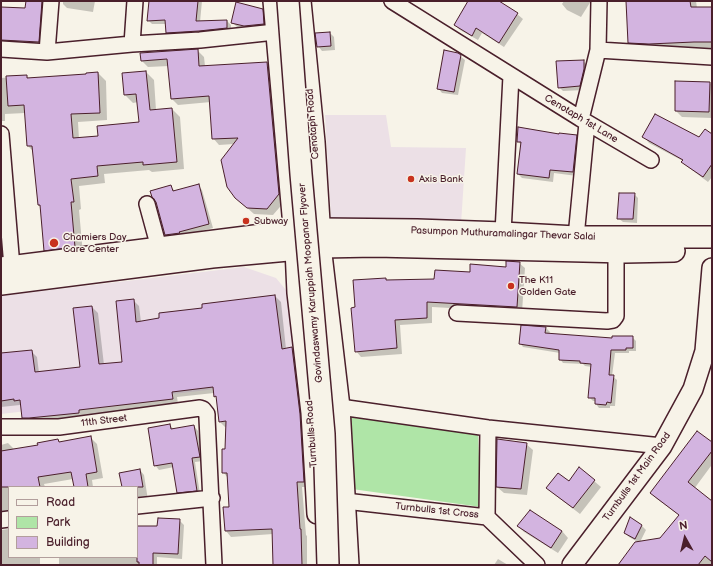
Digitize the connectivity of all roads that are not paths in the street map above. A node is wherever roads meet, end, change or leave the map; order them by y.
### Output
1 (51, 1) edge
2 (135, 1) edge
3 (273, 1) edge
4 (288, 1) edge
5 (301, 1) edge
6 (392, 1) edge
7 (599, 1) edge
8 (276, 32) junction
9 (132, 44) junction
10 (1, 48) edge
11 (598, 50) junction
12 (47, 52) junction
13 (712, 57) edge
14 (511, 76) junction
15 (584, 121) junction
16 (1, 134) edge
17 (651, 160) dead end
18 (147, 204) dead end
19 (504, 232) junction
20 (576, 237) junction
21 (712, 237) edge
22 (321, 238) junction
23 (295, 240) junction
24 (159, 248) junction
25 (712, 250) edge
26 (616, 252) junction
27 (6, 267) edge
28 (712, 268) edge
29 (1, 284) edge
30 (457, 313) dead end
31 (340, 407) junction
32 (1, 427) edge
33 (488, 428) junction
34 (662, 446) junction
35 (212, 498) junction
36 (345, 501) junction
37 (138, 506) edge
38 (487, 517) junction
39 (214, 565) edge
40 (318, 565) edge
41 (328, 565) edge
42 (349, 565) edge
43 (537, 565) edge
44 (572, 565) edge

1 - 12 street
2 - 9 street
3 - 8 street
4 - 41 main road, Govindaswamy Karuppiah Moopanar Flyover, bridge
5 - 22 street, Cenotaph Road
6 - 14 street, Cenotaph 1st Lane
7 - 11 street
8 - 9 street
8 - 23 street
9 - 12 street
10 - 12 street
11 - 13 street
11 - 15 street
14 - 15 street, Cenotaph 1st Lane
14 - 19 street
15 - 17 street, Cenotaph 1st Lane
15 - 20 street
16 - 27 street
18 - 24 street
19 - 20 main road, Pasumpon Muthuramalingar Thevar Salai
19 - 22 main road, Pasumpon Muthuramalingar Thevar Salai
20 - 21 main road, Pasumpon Muthuramalingar Thevar Salai
22 - 23 main road, Pasumpon Muthuramalingar Thevar Salai
22 - 26 main road, Pasumpon Muthuramalingar Thevar Salai
22 - 31 street
23 - 24 main road
23 - 29 main road
23 - 40 street, Turnbulls Road
24 - 27 main road
25 - 26 main road, Pasumpon Muthuramalingar Thevar Salai
26 - 30 street
28 - 34 street, Turnbulls 1st Main Road
31 - 33 street
31 - 36 street
32 - 35 street, 11th Street
33 - 34 street
33 - 38 street, Turnbulls 1st Cross
34 - 44 street, Turnbulls 1st Main Road
35 - 37 street
35 - 39 street
36 - 38 street, Turnbulls 1st Cross
36 - 42 street
38 - 43 street

